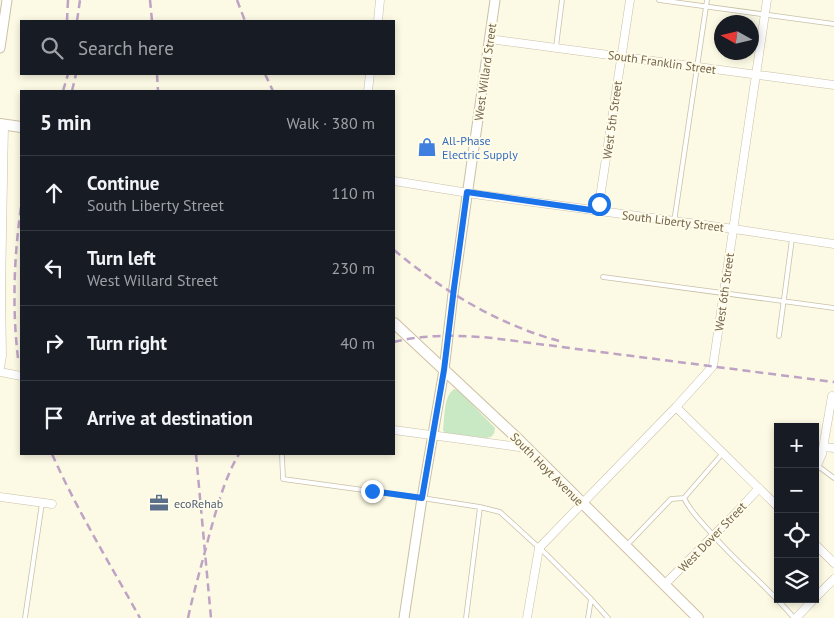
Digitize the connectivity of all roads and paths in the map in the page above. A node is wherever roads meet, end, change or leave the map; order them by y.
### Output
1 (7, 0) edge
2 (380, 0) edge
3 (495, 0) edge
4 (562, 0) edge
5 (630, 0) edge
6 (659, 0) edge
7 (707, 0) edge
8 (767, 0) edge
9 (706, 6) junction
10 (765, 14) junction
11 (378, 20) edge
12 (834, 24) edge
13 (489, 39) junction
14 (0, 48) edge
15 (556, 48) junction
16 (621, 56) junction
17 (697, 67) junction
18 (370, 75) edge
19 (757, 75) junction
20 (834, 85) edge
21 (368, 90) edge
22 (2, 124) edge
23 (20, 127) edge
24 (395, 181) edge
25 (467, 192) junction
26 (598, 211) junction
27 (674, 222) junction
28 (734, 229) junction
29 (792, 238) junction
30 (834, 244) edge
31 (603, 276) dead end
32 (724, 293) junction
33 (784, 302) junction
34 (834, 308) edge
35 (395, 324) edge
36 (779, 336) dead end
37 (0, 367) edge
38 (444, 370) junction
39 (0, 372) edge
40 (20, 376) edge
41 (832, 396) dead end
42 (676, 407) junction
43 (395, 430) edge
44 (432, 436) junction
45 (824, 447) junction
46 (526, 448) junction
47 (834, 448) edge
48 (723, 453) junction
49 (282, 455) edge
50 (819, 462) edge
51 (819, 469) edge
52 (834, 478) edge
53 (759, 488) junction
54 (0, 496) edge
55 (422, 498) junction
56 (684, 498) junction
57 (42, 503) junction
58 (582, 503) junction
59 (774, 503) edge
60 (52, 504) dead end
61 (480, 507) junction
62 (713, 535) junction
63 (625, 546) junction
64 (539, 548) junction
65 (819, 548) edge
66 (834, 562) edge
67 (834, 579) edge
68 (664, 584) junction
69 (819, 595) edge
70 (591, 599) junction
71 (811, 603) edge
72 (25, 618) edge
73 (404, 618) edge
74 (466, 618) edge
75 (526, 618) edge
76 (588, 618) edge
77 (608, 618) edge
78 (698, 618) edge
79 (795, 618) edge

1 - 14 street
2 - 11 street
3 - 13 street, West Willard Street
4 - 15 lane
5 - 16 street, West 5th Street
6 - 9 lane
7 - 9 lane
8 - 10 street, West 6th Street
9 - 10 lane
9 - 17 lane
10 - 12 lane
10 - 19 street, West 6th Street
13 - 15 street, South Franklin Street
13 - 25 street, West Willard Street
15 - 16 street, South Franklin Street
16 - 17 street, South Franklin Street
16 - 26 street, West 5th Street
17 - 19 street, South Franklin Street
17 - 27 lane
18 - 21 street
19 - 20 street, South Franklin Street
19 - 28 street, West 6th Street
22 - 23 main road
22 - 37 street
24 - 25 street, South Liberty Street
25 - 26 street, South Liberty Street
25 - 38 street, West Willard Street
26 - 27 street, South Liberty Street
27 - 28 street, South Liberty Street
28 - 29 street, South Liberty Street
28 - 32 street, West 6th Street
29 - 30 street, South Liberty Street
29 - 33 lane
31 - 32 lane
32 - 33 lane
32 - 42 street, West 6th Street
33 - 34 lane
33 - 36 lane
35 - 38 main road, South Hoyt Avenue
38 - 44 street, West Willard Street
38 - 46 main road, South Hoyt Avenue
39 - 40 street
41 - 45 street
42 - 48 street
42 - 58 street, West 6th Street
43 - 44 street
44 - 46 street
44 - 55 street, West Willard Street
45 - 47 street
45 - 50 street
46 - 58 main road, South Hoyt Avenue
48 - 53 street
48 - 56 lane
49 - 55 lane
51 - 52 lane
53 - 59 street
53 - 62 street, West Dover Street
54 - 57 street
55 - 61 lane
55 - 73 street, West Willard Street
56 - 62 lane
56 - 63 lane
57 - 60 street
57 - 72 lane
58 - 63 main road, South Hoyt Avenue
58 - 64 street
61 - 64 lane
61 - 74 lane
62 - 68 street, West Dover Street
62 - 79 lane
63 - 68 main road, South Hoyt Avenue
64 - 70 lane
64 - 75 street
65 - 66 street
67 - 69 street
68 - 78 main road, South Hoyt Avenue
70 - 76 lane
70 - 77 lane
71 - 79 street

